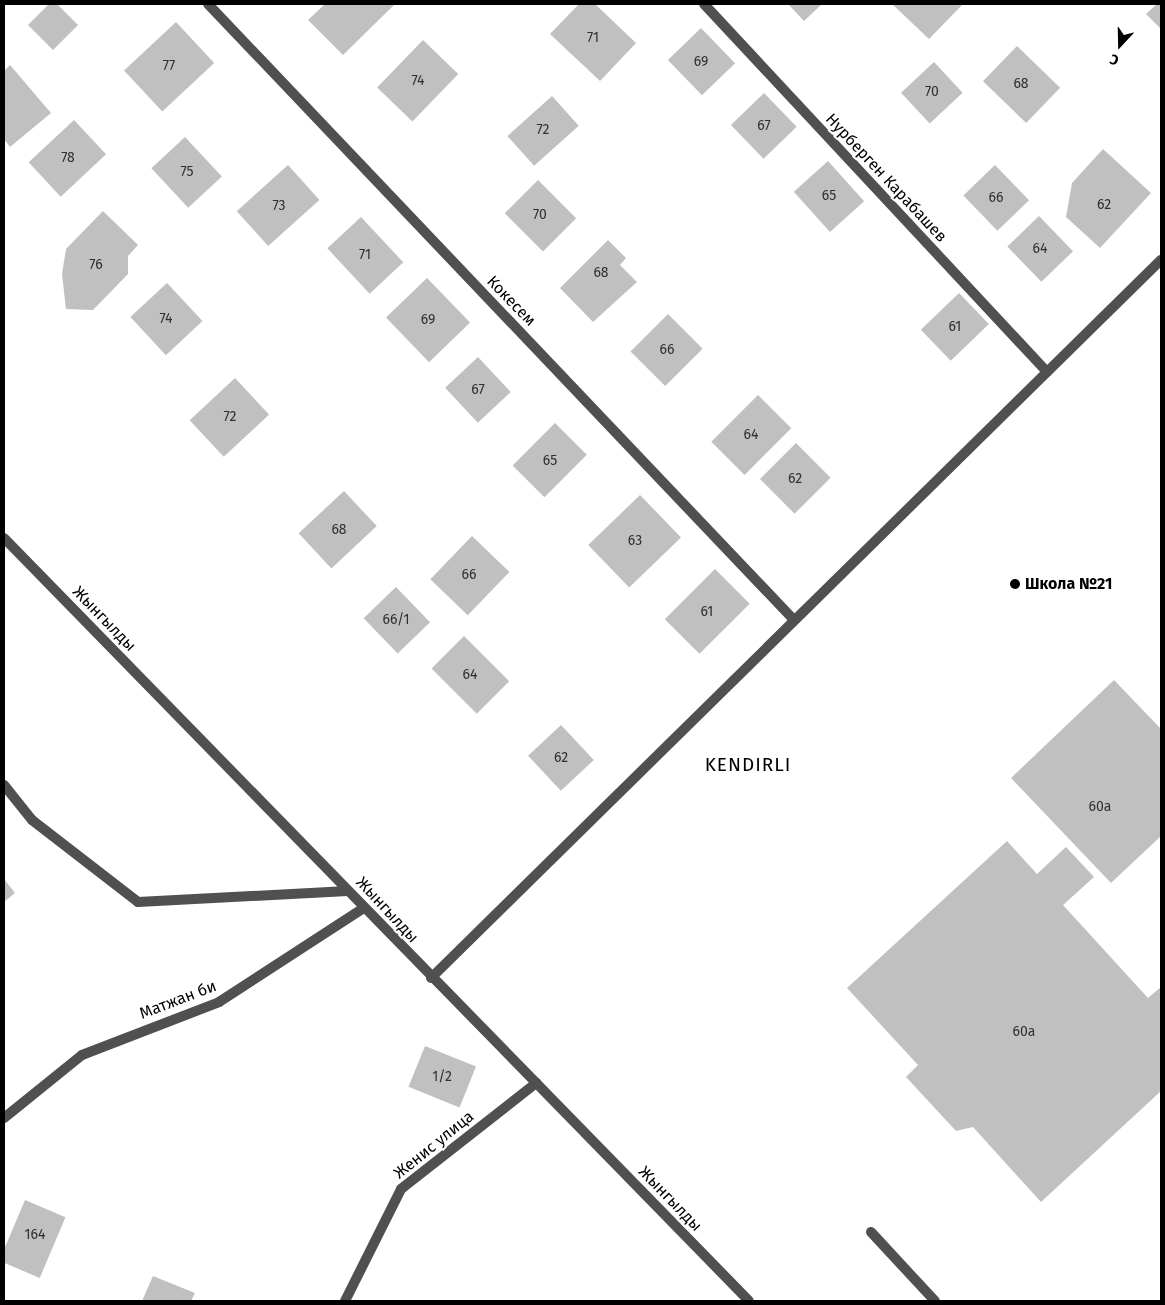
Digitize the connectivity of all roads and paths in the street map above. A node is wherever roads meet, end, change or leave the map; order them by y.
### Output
1 (208, 4) edge
2 (704, 4) edge
3 (1161, 260) edge
4 (1047, 372) junction
5 (4, 538) edge
6 (793, 619) junction
7 (4, 785) edge
8 (348, 890) junction
9 (364, 908) junction
10 (431, 978) junction
11 (536, 1083) junction
12 (4, 1118) edge
13 (871, 1232) dead end
14 (345, 1301) edge
15 (749, 1301) edge
16 (935, 1301) edge

1 - 6 street, Кокесем
2 - 4 street, Нурберген Карабашев
3 - 4 street
4 - 6 street
5 - 8 street, Жынгылды
6 - 10 street
7 - 8 street
8 - 9 street, Жынгылды
9 - 10 street, Жынгылды
9 - 12 street, Матжан би
10 - 11 street, Жынгылды
11 - 14 street, Женис улица
11 - 15 street, Жынгылды
13 - 16 street

